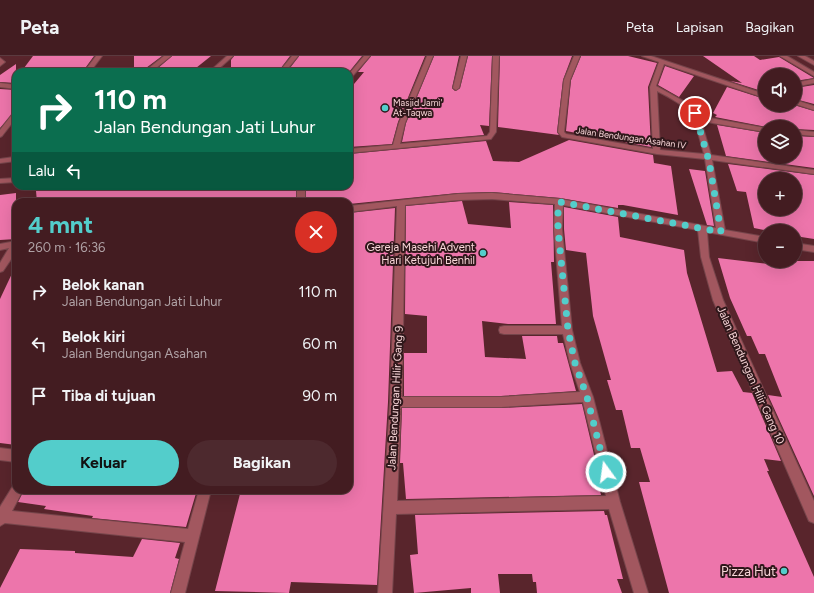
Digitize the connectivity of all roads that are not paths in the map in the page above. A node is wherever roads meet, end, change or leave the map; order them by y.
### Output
1 (99, 56) edge
2 (168, 56) edge
3 (230, 56) edge
4 (295, 56) edge
5 (367, 56) edge
6 (430, 56) edge
7 (464, 56) edge
8 (496, 56) edge
9 (577, 56) edge
10 (645, 56) edge
11 (783, 56) edge
12 (801, 56) edge
13 (0, 60) edge
14 (662, 61) junction
15 (814, 63) edge
16 (0, 64) edge
17 (89, 68) edge
18 (153, 68) edge
19 (216, 68) edge
20 (285, 68) edge
21 (353, 73) edge
22 (814, 74) edge
23 (814, 81) edge
24 (802, 84) edge
25 (0, 85) edge
26 (12, 86) edge
27 (652, 87) junction
28 (456, 88) dead end
29 (758, 94) edge
30 (802, 104) edge
31 (814, 108) edge
32 (12, 118) edge
33 (698, 118) junction
34 (758, 129) edge
35 (802, 133) edge
36 (814, 134) edge
37 (0, 135) edge
38 (396, 147) junction
39 (353, 151) edge
40 (657, 152) junction
41 (708, 157) junction
42 (12, 160) edge
43 (0, 161) edge
44 (814, 172) edge
45 (12, 180) edge
46 (0, 181) edge
47 (560, 202) junction
48 (401, 203) junction
49 (353, 209) edge
50 (702, 229) junction
51 (721, 232) junction
52 (758, 239) edge
53 (12, 245) edge
54 (0, 247) edge
55 (802, 247) edge
56 (814, 249) edge
57 (12, 252) edge
58 (0, 269) edge
59 (504, 330) dead end
60 (568, 330) junction
61 (587, 397) junction
62 (396, 402) junction
63 (0, 454) edge
64 (12, 456) edge
65 (15, 494) edge
66 (204, 494) edge
67 (614, 502) junction
68 (390, 508) junction
69 (814, 516) edge
70 (1, 518) edge
71 (193, 536) junction
72 (178, 593) edge
73 (385, 593) edge
74 (641, 593) edge

1 - 17 street
2 - 18 street
3 - 19 street
4 - 20 street
5 - 21 street
6 - 38 street
7 - 28 street
8 - 38 street
9 - 40 street, Jalan Bendungan Asahan IV
10 - 14 street
11 - 22 street
12 - 15 street
13 - 16 street
14 - 27 street
14 - 29 street
23 - 24 street
25 - 26 street
27 - 33 street
27 - 40 street
30 - 31 street
32 - 37 street
33 - 34 street
33 - 41 street
35 - 36 street
38 - 39 street
40 - 41 street, Jalan Bendungan Asahan IV
41 - 44 street, Jalan Bendungan Asahan IV
41 - 51 street
42 - 43 street
45 - 46 street
47 - 48 street
47 - 50 street
47 - 60 street
48 - 49 street
48 - 62 street, Jalan Bendungan Hilir Gang 9
50 - 51 street
50 - 69 street, Jalan Bendungan Hilir Gang 10
51 - 52 street
53 - 54 street
55 - 56 street
57 - 58 street
59 - 60 street
60 - 61 street
61 - 62 street
61 - 67 street
62 - 68 street, Jalan Bendungan Hilir Gang 9
63 - 64 street
65 - 70 street
66 - 71 street
67 - 68 street
67 - 74 street
68 - 73 street, Jalan Bendungan Hilir Gang 9
70 - 71 street
71 - 72 street

